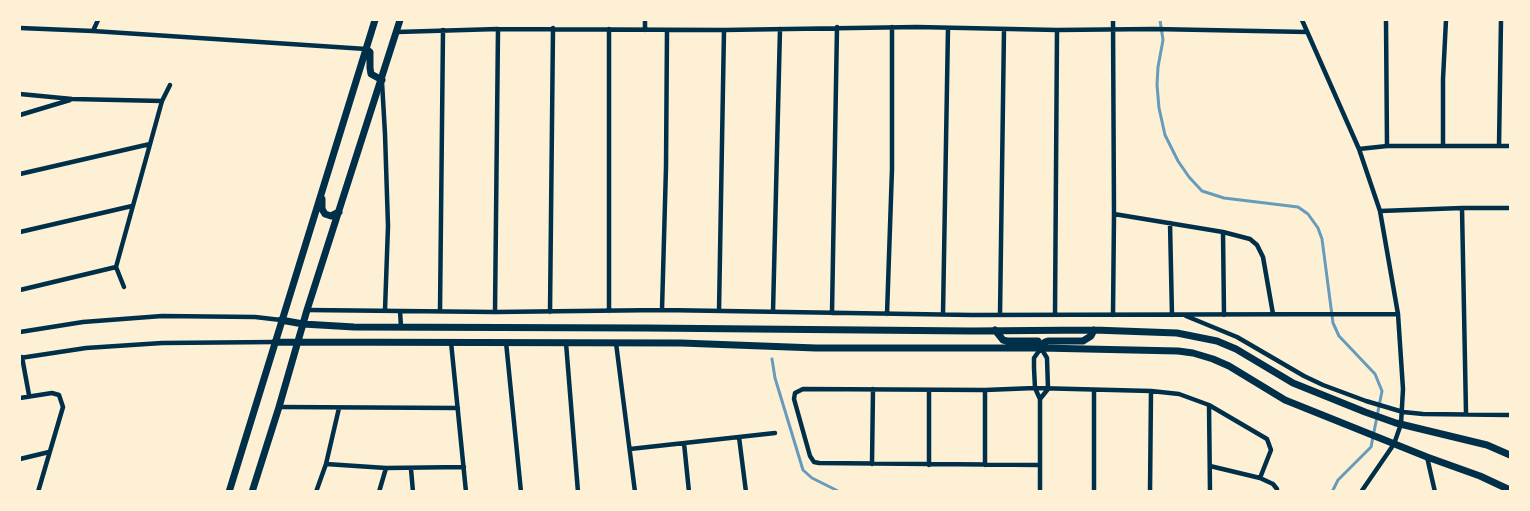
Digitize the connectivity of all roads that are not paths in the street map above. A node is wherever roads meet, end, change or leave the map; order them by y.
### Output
1 (98, 20) edge
2 (375, 20) edge
3 (400, 20) edge
4 (645, 20) edge
5 (917, 20) edge
6 (1113, 20) edge
7 (1302, 20) edge
8 (1386, 20) edge
9 (1446, 20) edge
10 (1502, 20) edge
11 (837, 27) junction
12 (892, 27) junction
13 (917, 27) junction
14 (20, 28) edge
15 (554, 28) junction
16 (948, 28) junction
17 (498, 29) junction
18 (609, 29) junction
19 (780, 29) junction
20 (1004, 29) junction
21 (1113, 29) junction
22 (444, 30) junction
23 (645, 30) junction
24 (667, 30) junction
25 (724, 30) junction
26 (1057, 30) junction
27 (93, 31) junction
28 (1307, 32) junction
29 (397, 33) junction
30 (366, 49) junction
31 (382, 80) junction
32 (170, 85) dead end
33 (20, 94) edge
34 (72, 99) junction
35 (162, 101) junction
36 (20, 115) edge
37 (150, 144) junction
38 (1387, 146) junction
39 (1443, 146) junction
40 (1499, 146) junction
41 (1510, 146) edge
42 (1359, 149) junction
43 (20, 174) edge
44 (321, 194) junction
45 (132, 206) junction
46 (1462, 208) junction
47 (1510, 208) edge
48 (1380, 211) junction
49 (339, 212) junction
50 (1114, 214) junction
51 (1170, 223) junction
52 (20, 232) edge
53 (1223, 232) junction
54 (116, 267) junction
55 (124, 287) dead end
56 (20, 290) edge
57 (307, 310) junction
58 (385, 310) junction
59 (662, 310) junction
60 (400, 311) junction
61 (440, 311) junction
62 (609, 311) junction
63 (719, 311) junction
64 (495, 312) junction
65 (550, 312) junction
66 (773, 312) junction
67 (832, 313) junction
68 (887, 314) junction
69 (943, 314) junction
70 (1055, 314) junction
71 (1273, 314) junction
72 (1398, 314) junction
73 (1000, 315) junction
74 (1113, 315) junction
75 (1172, 315) junction
76 (1182, 315) junction
77 (1224, 315) junction
78 (281, 320) junction
79 (303, 324) junction
80 (400, 327) junction
81 (995, 330) junction
82 (1094, 330) junction
83 (20, 332) edge
84 (298, 341) junction
85 (275, 342) junction
86 (451, 342) junction
87 (506, 342) junction
88 (566, 343) junction
89 (616, 343) junction
90 (1041, 348) junction
91 (21, 357) edge
92 (1035, 388) junction
93 (1048, 388) junction
94 (873, 389) junction
95 (929, 390) junction
96 (985, 390) junction
97 (1094, 390) junction
98 (1151, 391) junction
99 (29, 395) junction
100 (20, 398) edge
101 (1040, 399) junction
102 (1209, 405) junction
103 (279, 407) junction
104 (339, 408) junction
105 (458, 408) junction
106 (1403, 412) junction
107 (1466, 414) junction
108 (1510, 415) edge
109 (1399, 423) junction
110 (775, 433) dead end
111 (739, 437) junction
112 (684, 442) junction
113 (1392, 443) junction
114 (630, 449) junction
115 (50, 452) junction
116 (1510, 455) edge
117 (1427, 457) junction
118 (20, 459) edge
119 (326, 464) junction
120 (872, 464) junction
121 (929, 465) junction
122 (985, 465) junction
123 (1040, 465) junction
124 (1210, 466) junction
125 (464, 467) junction
126 (386, 468) junction
127 (411, 469) junction
128 (1260, 478) junction
129 (1500, 488) edge
130 (1277, 490) edge
131 (1364, 490) edge
132 (1510, 490) edge
133 (38, 492) edge
134 (229, 492) edge
135 (252, 492) edge
136 (316, 492) edge
137 (379, 492) edge
138 (413, 492) edge
139 (466, 492) edge
140 (521, 492) edge
141 (578, 492) edge
142 (635, 492) edge
143 (689, 492) edge
144 (746, 492) edge
145 (1040, 492) edge
146 (1094, 492) edge
147 (1150, 492) edge
148 (1210, 492) edge
149 (1435, 492) edge

1 - 27 street
2 - 30 main road
3 - 29 main road
4 - 23 street
5 - 13 street
6 - 21 street
7 - 28 street
8 - 38 street
9 - 39 street
10 - 40 street
11 - 12 street
11 - 19 street
11 - 67 street
12 - 13 street
12 - 68 street
13 - 16 street
14 - 27 street
15 - 17 street
15 - 18 street
15 - 65 street
16 - 20 street
16 - 69 street
17 - 22 street
17 - 64 street
18 - 23 street
18 - 62 street
19 - 25 street
19 - 66 street
20 - 26 street
20 - 73 street
21 - 26 street
21 - 28 street
21 - 50 street
22 - 29 street
22 - 61 street
23 - 24 street
24 - 25 street
24 - 59 street
25 - 63 street
26 - 70 street
27 - 30 street
28 - 42 street
29 - 31 main road
30 - 31 main road
30 - 44 main road
31 - 49 main road
31 - 58 street
32 - 35 street
33 - 34 street
34 - 35 street
34 - 36 street
35 - 37 street
37 - 43 street
37 - 45 street
38 - 39 street
38 - 42 street
39 - 40 street
40 - 41 street
42 - 48 street
44 - 49 main road
44 - 78 main road
45 - 52 street
45 - 54 street
46 - 47 street
46 - 48 street
46 - 107 street
48 - 72 street
49 - 57 main road
50 - 51 street
50 - 74 street
51 - 53 street
51 - 75 street
53 - 71 street
53 - 77 street
54 - 55 street
54 - 56 street
57 - 58 street
57 - 79 main road
58 - 60 street
59 - 62 street
59 - 63 street
60 - 61 street
60 - 80 street
61 - 64 street
62 - 65 street
63 - 66 street
64 - 65 street
66 - 67 street
67 - 68 street
68 - 69 street
69 - 73 street
70 - 73 street
70 - 74 street
71 - 72 street
71 - 77 street
72 - 106 street
74 - 75 street
75 - 76 street
76 - 77 street
76 - 106 street
78 - 79 main road
78 - 83 street
78 - 85 main road
79 - 80 main road
79 - 84 main road
80 - 81 main road
81 - 82 main road
81 - 90 main road
82 - 90 main road
82 - 109 main road
84 - 85 main road
84 - 86 main road
84 - 103 main road
85 - 91 street
85 - 134 main road
86 - 87 main road
86 - 105 street
87 - 88 main road
87 - 140 street
88 - 89 main road
88 - 141 street
89 - 90 main road
89 - 114 street
90 - 92 street
90 - 93 street
90 - 113 main road
91 - 99 street
92 - 93 street
92 - 96 street
92 - 101 street
93 - 97 street
93 - 101 street
94 - 95 street
94 - 120 street
94 - 120 street
95 - 96 street
95 - 121 street
96 - 122 street
97 - 98 street
97 - 146 street
98 - 102 street
98 - 147 street
99 - 100 street
99 - 115 street
101 - 123 street
102 - 124 street
102 - 128 street
103 - 104 street
103 - 135 main road
104 - 105 street
104 - 119 street
105 - 125 street
106 - 107 street
106 - 109 street
107 - 108 street
109 - 113 street
109 - 116 main road
110 - 111 street
111 - 112 street
111 - 144 street
112 - 114 street
112 - 143 street
113 - 117 main road
113 - 131 street
114 - 142 street
115 - 118 street
115 - 133 street
117 - 129 main road
117 - 149 street
119 - 126 street
119 - 136 street
120 - 121 street
121 - 122 street
122 - 123 street
123 - 145 street
124 - 128 street
124 - 148 street
125 - 127 street
125 - 139 street
126 - 127 street
126 - 137 street
127 - 138 street
128 - 130 street
129 - 132 main road

